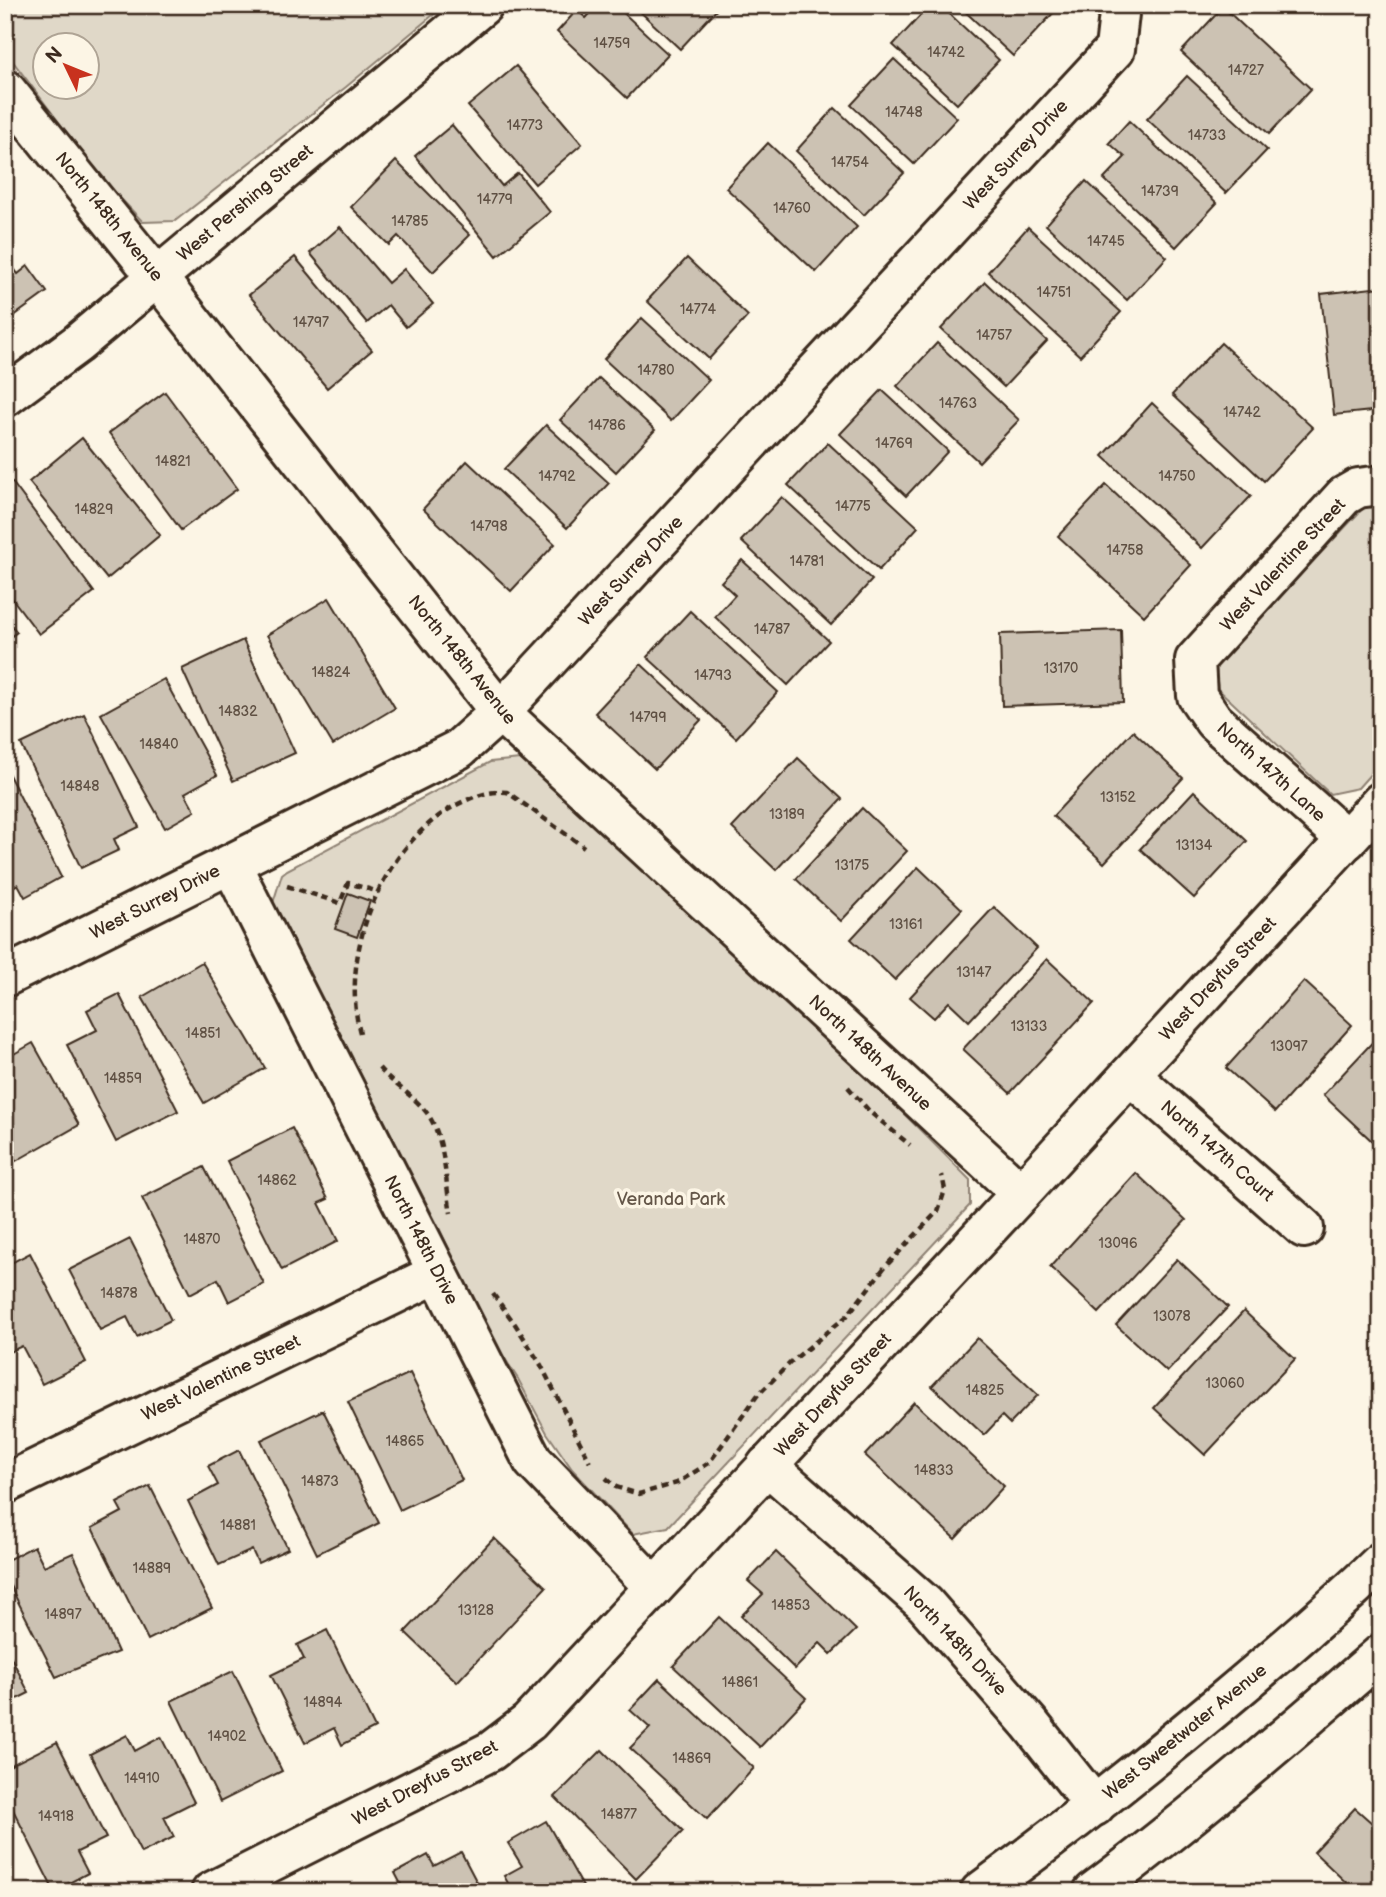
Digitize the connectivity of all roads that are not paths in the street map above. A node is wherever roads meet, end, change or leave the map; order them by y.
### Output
1 (483, 5) edge
2 (1120, 5) edge
3 (5, 89) edge
4 (157, 277) junction
5 (5, 397) edge
6 (1380, 485) edge
7 (1195, 660) joint
8 (500, 712) junction
9 (1381, 802) edge
10 (1347, 840) junction
11 (231, 864) junction
12 (5, 977) edge
13 (1130, 1075) junction
14 (1021, 1193) junction
15 (1304, 1228) dead end
16 (438, 1273) junction
17 (766, 1465) junction
18 (5, 1484) edge
19 (1381, 1562) edge
20 (653, 1587) junction
21 (1381, 1654) edge
22 (1094, 1806) junction
23 (211, 1892) edge
24 (980, 1892) edge
25 (1093, 1892) edge

1 - 4 street, West Pershing Street
2 - 8 street, West Surrey Drive
3 - 4 street, North 148th Avenue
4 - 5 street, West Pershing Street
4 - 8 street, North 148th Avenue
6 - 7 street, West Valentine Street
7 - 10 street, North 147th Lane
8 - 11 street, West Surrey Drive
8 - 14 street, North 148th Avenue
9 - 10 street, West Dreyfus Street
10 - 13 street, West Dreyfus Street
11 - 12 street, West Surrey Drive
11 - 16 street, North 148th Drive
13 - 14 street, West Dreyfus Street
13 - 15 street, North 147th Court
14 - 17 street, West Dreyfus Street
16 - 18 street, West Valentine Street
16 - 20 street, North 148th Drive
17 - 20 street, West Dreyfus Street
17 - 22 street, North 148th Drive
19 - 22 street, West Sweetwater Avenue
20 - 23 street, West Dreyfus Street
21 - 25 street
22 - 24 street, West Sweetwater Avenue

